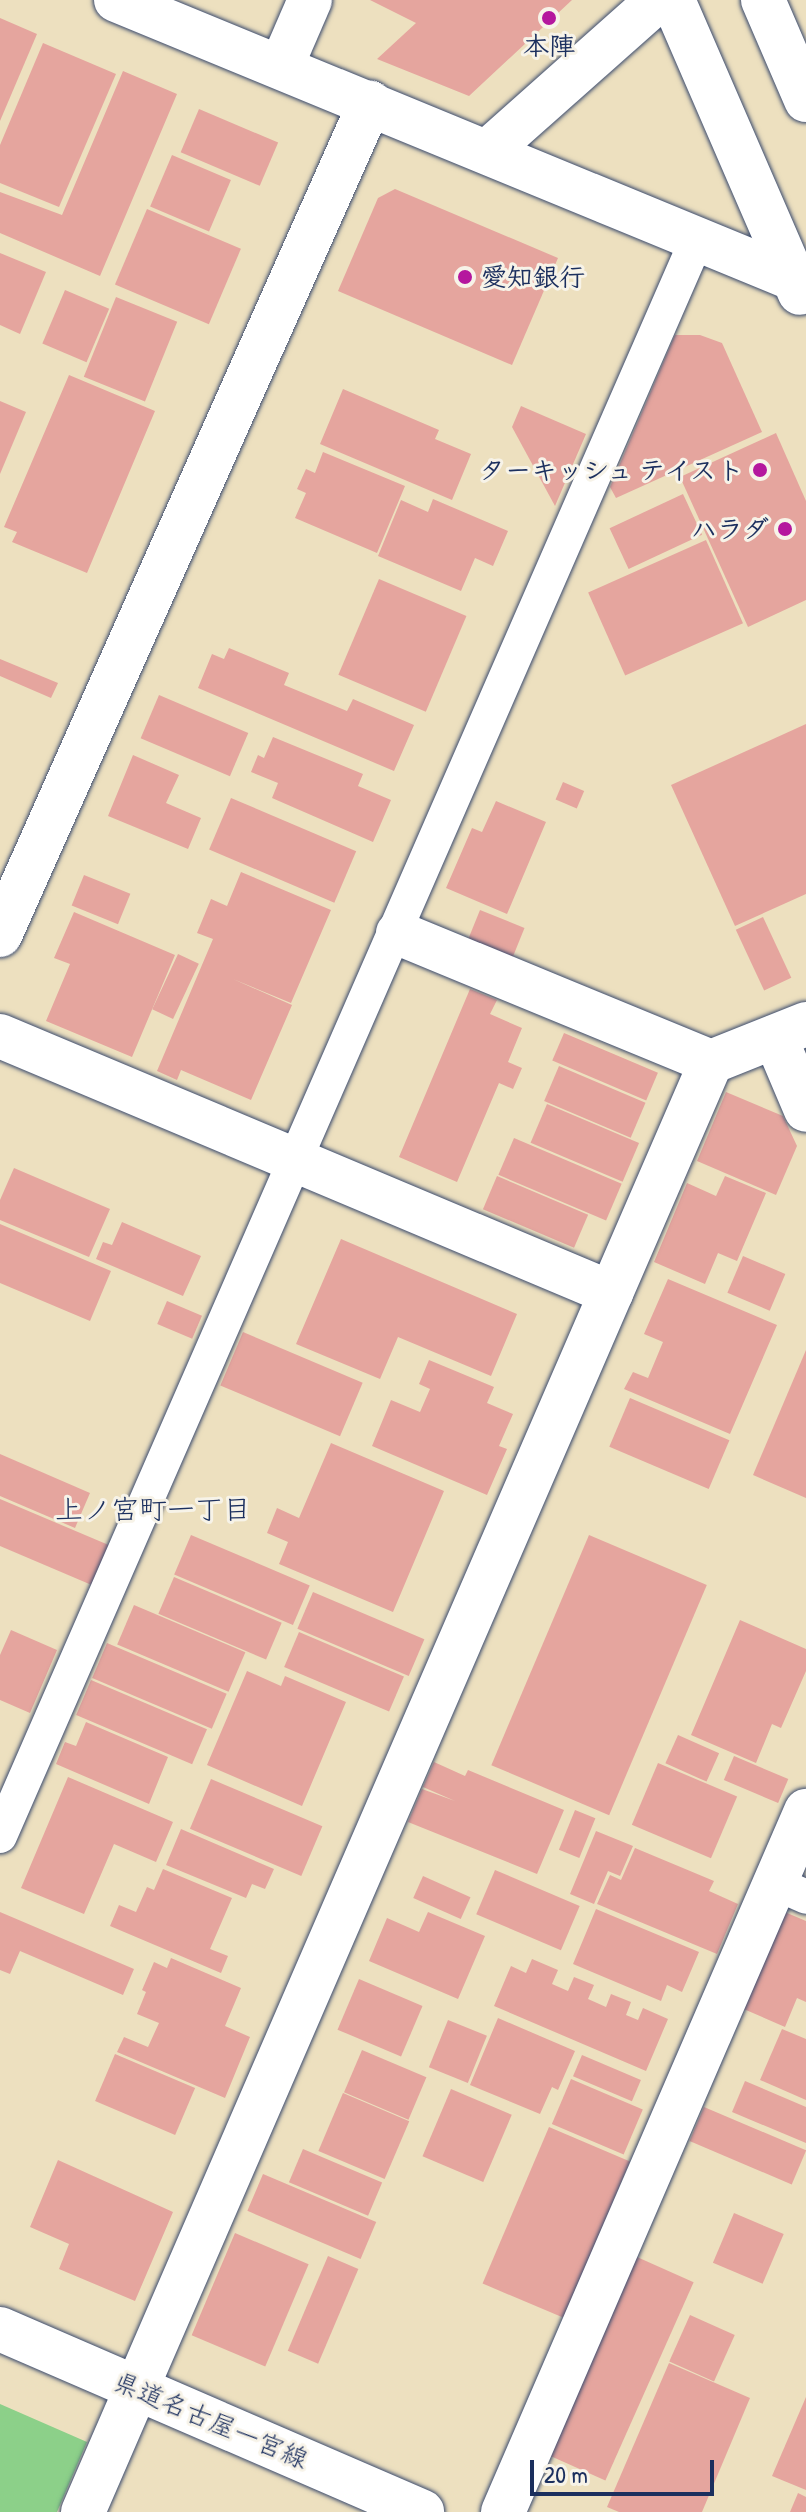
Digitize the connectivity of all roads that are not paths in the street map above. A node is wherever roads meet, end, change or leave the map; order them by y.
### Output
1 (116, 0) edge
2 (310, 0) edge
3 (658, 0) edge
4 (673, 0) edge
5 (763, 0) edge
6 (281, 67) junction
7 (806, 100) edge
8 (370, 103) junction
9 (488, 151) junction
10 (698, 237) junction
11 (802, 290) edge
12 (398, 933) junction
13 (0, 935) edge
14 (790, 1030) edge
15 (0, 1036) edge
16 (711, 1062) junction
17 (806, 1110) edge
18 (298, 1161) junction
19 (611, 1293) junction
20 (806, 1811) edge
21 (0, 1836) edge
22 (790, 1890) edge
23 (0, 2329) edge
24 (137, 2388) junction
25 (83, 2512) edge
26 (422, 2512) edge
27 (503, 2512) edge

1 - 6 street
2 - 6 street
3 - 9 street
4 - 11 street
5 - 7 street
6 - 8 street
8 - 9 street
8 - 13 street
9 - 10 street
10 - 11 street
10 - 12 lane
12 - 16 street
12 - 18 lane
14 - 16 street
14 - 17 street
15 - 18 street
16 - 19 street
18 - 19 street
18 - 21 lane
19 - 24 street
20 - 22 street
22 - 27 street
23 - 24 street, 県道名古屋一宮線
24 - 25 street
24 - 26 street, 県道名古屋一宮線

